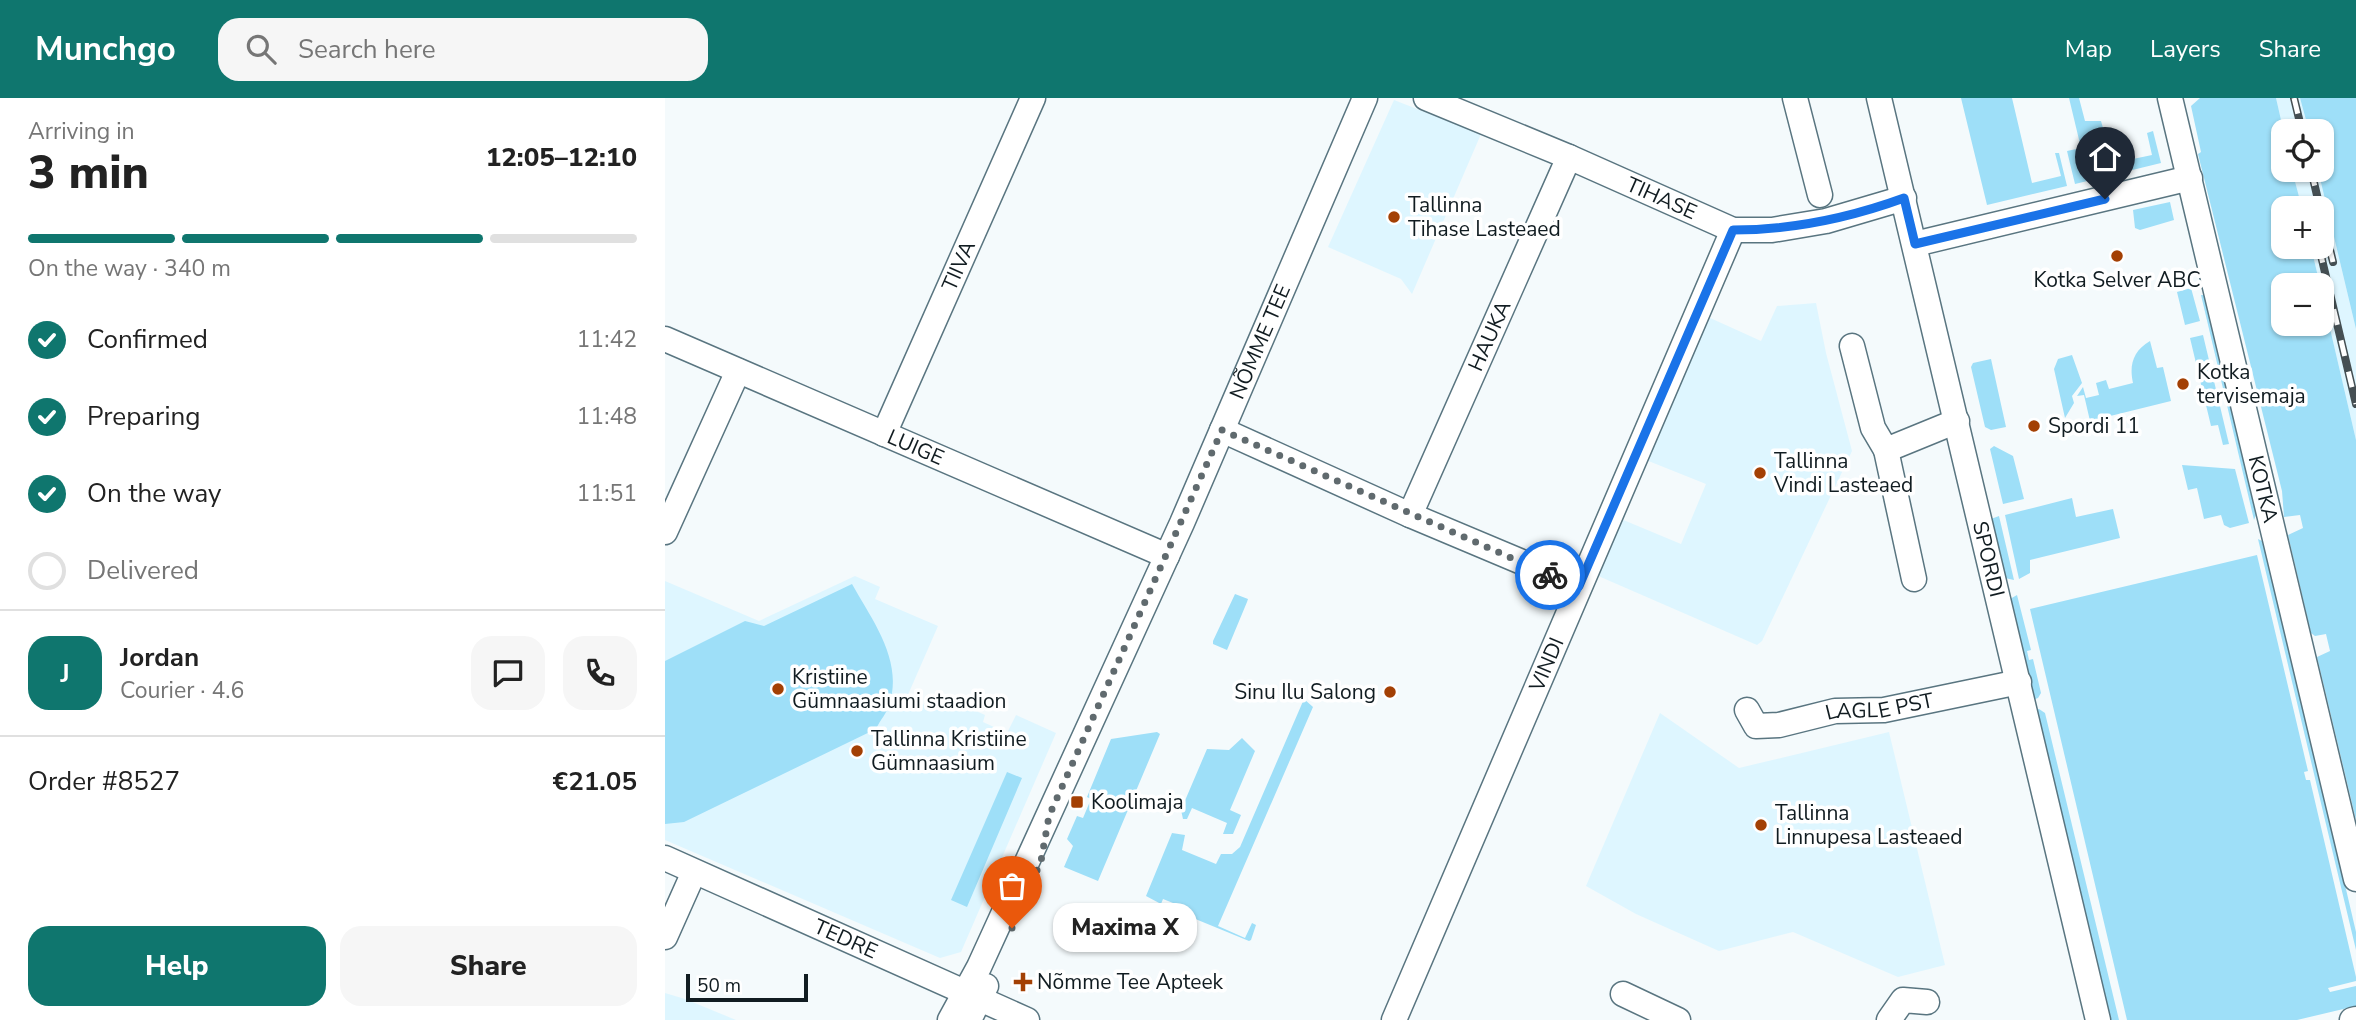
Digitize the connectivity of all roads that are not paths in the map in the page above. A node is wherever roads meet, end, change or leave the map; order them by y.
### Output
1 (1033, 98) edge
2 (1365, 98) edge
3 (1426, 98) edge
4 (1795, 98) edge
5 (1879, 98) edge
6 (2171, 98) edge
7 (1569, 157) junction
8 (2190, 178) junction
9 (1820, 195) dead end
10 (1904, 198) junction
11 (1733, 230) junction
12 (1915, 244) junction
13 (665, 339) edge
14 (1852, 346) dead end
15 (738, 371) junction
16 (1957, 421) junction
17 (1222, 430) junction
18 (884, 434) junction
19 (1886, 450) junction
20 (1410, 515) junction
21 (665, 532) edge
22 (1167, 556) junction
23 (1914, 579) dead end
24 (1579, 586) junction
25 (2019, 682) junction
26 (1747, 710) dead end
27 (665, 858) edge
28 (694, 872) junction
29 (2356, 879) edge
30 (665, 937) edge
31 (1623, 994) dead end
32 (1927, 1002) dead end
33 (971, 1004) edge
34 (1398, 1011) edge
35 (950, 1020) edge
36 (1027, 1020) edge
37 (1678, 1020) edge
38 (1889, 1020) edge
39 (2098, 1020) edge

1 - 18 street, TIIVA
2 - 17 street, NÕMME TEE
3 - 7 street, TIHASE
4 - 9 street
5 - 10 street, SPORDI
6 - 8 street, KOTKA
7 - 11 street, TIHASE
7 - 20 street, HAUKA
8 - 12 street
8 - 29 street, KOTKA
10 - 11 street, TIHASE
10 - 12 street, SPORDI
11 - 24 street, VINDI
12 - 16 street, SPORDI
13 - 15 street, LUIGE
14 - 19 street
15 - 18 street, LUIGE
15 - 21 street
16 - 19 street
16 - 25 street, SPORDI
17 - 20 street
17 - 22 street, NÕMME TEE
18 - 22 street, LUIGE
19 - 23 street
20 - 24 street
22 - 33 street, NÕMME TEE
24 - 34 street, VINDI
25 - 26 street, LAGLE PST
25 - 39 street, SPORDI
27 - 28 street, TEDRE
28 - 30 street
28 - 33 street, TEDRE
31 - 37 street
32 - 38 street
33 - 35 street, NÕMME TEE
33 - 36 street, TEDRE

